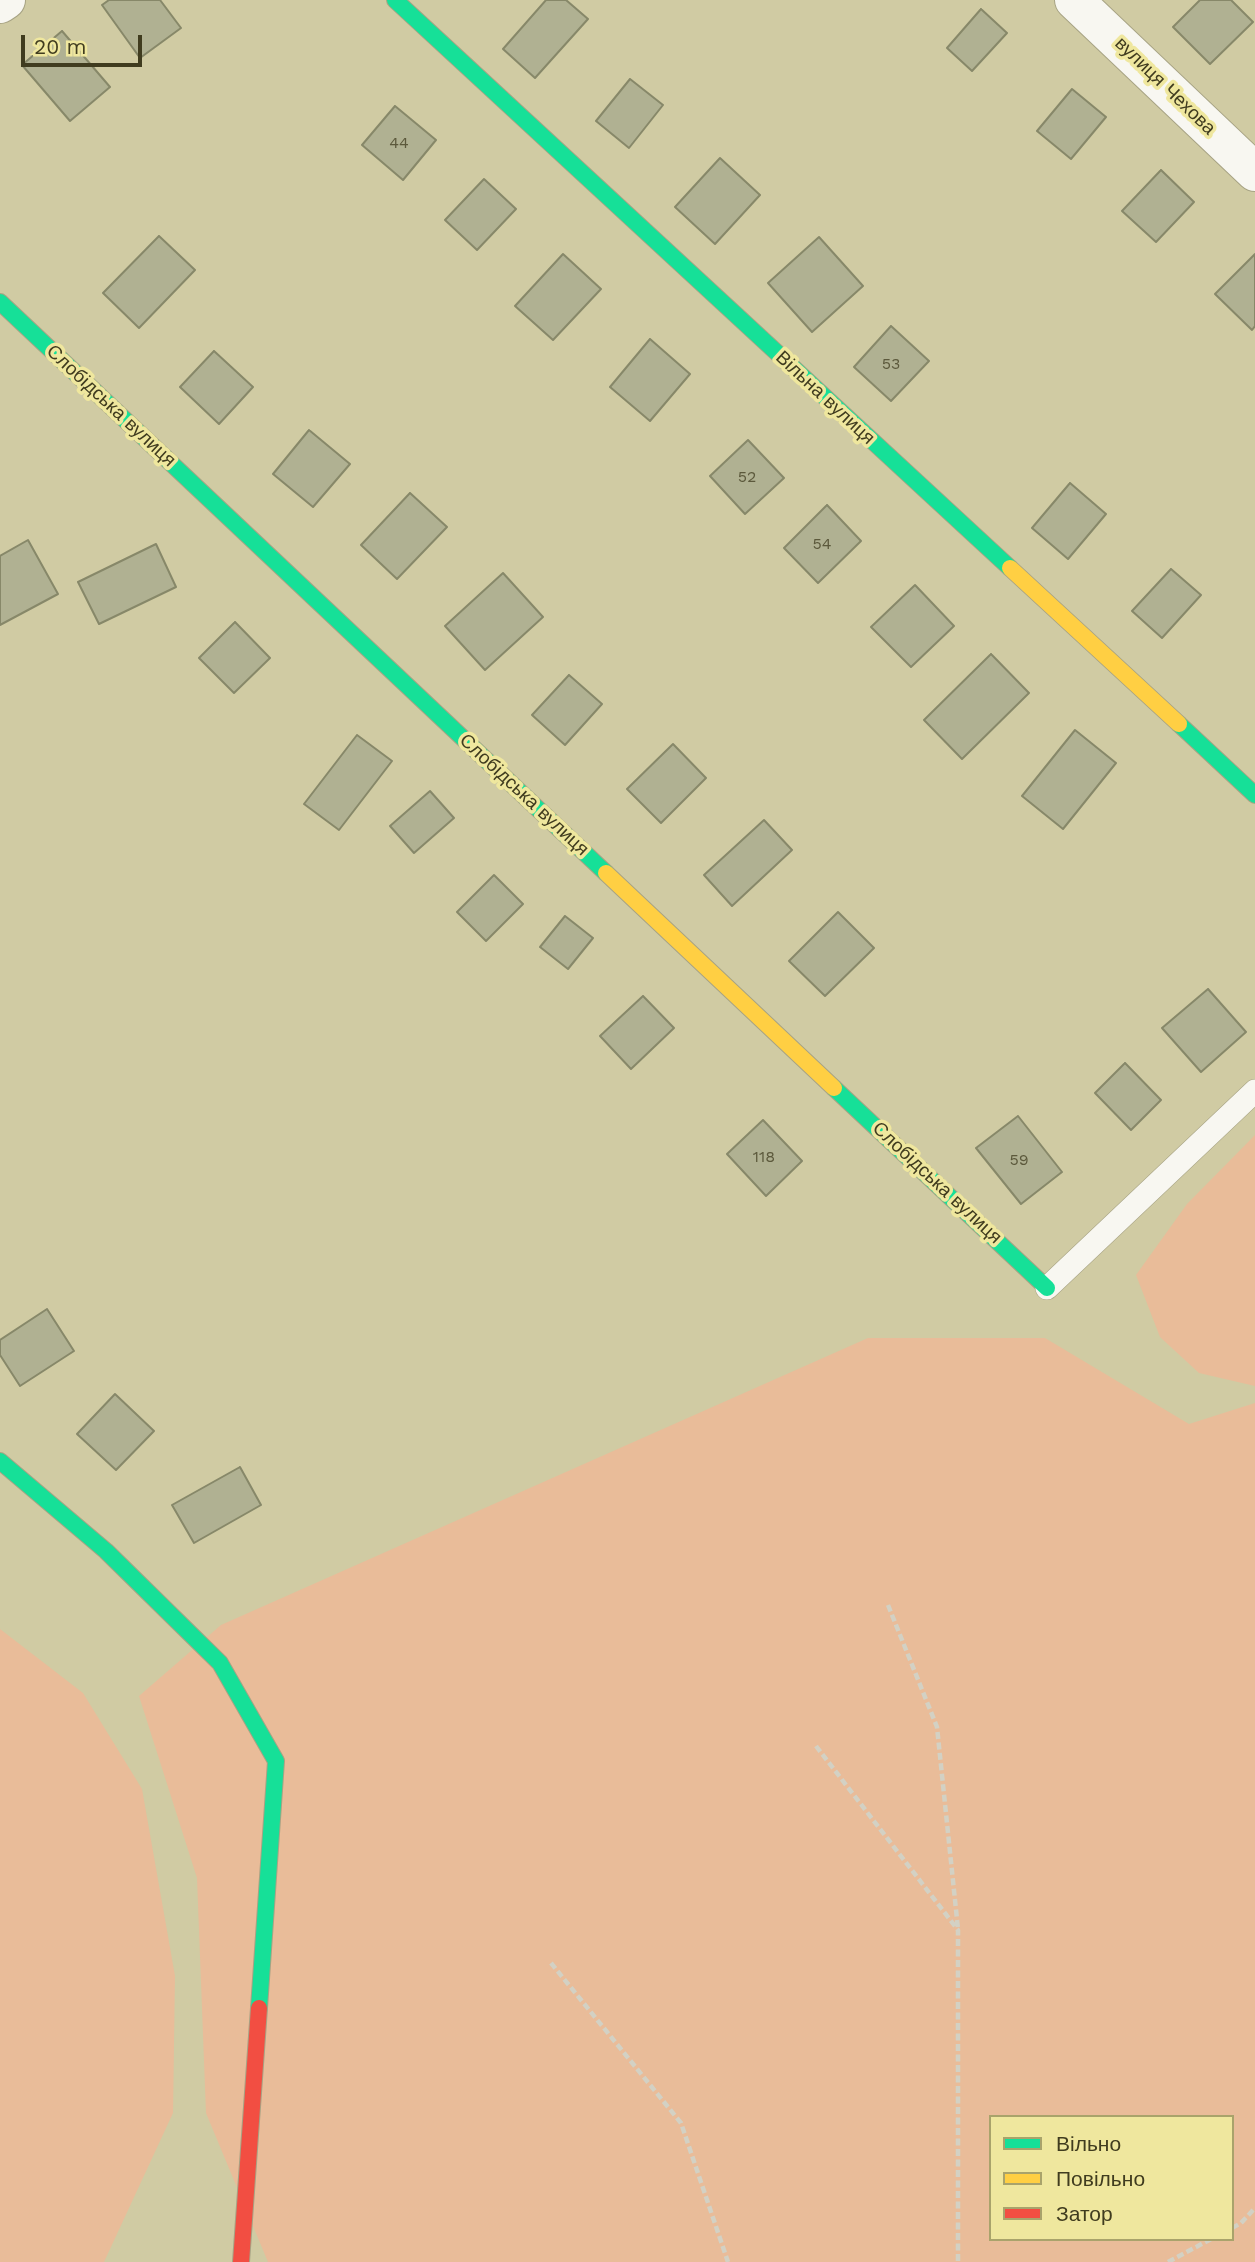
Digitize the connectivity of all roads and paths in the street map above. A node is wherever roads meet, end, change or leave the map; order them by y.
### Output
1 (6, 0) edge
2 (395, 0) edge
3 (1074, 0) edge
4 (0, 4) edge
5 (1255, 173) edge
6 (0, 302) edge
7 (1255, 795) edge
8 (1255, 1091) edge
9 (1047, 1287) joint
10 (0, 1461) edge
11 (888, 1605) dead end
12 (816, 1746) dead end
13 (958, 1930) junction
14 (551, 1963) dead end
15 (1255, 2208) edge
16 (1234, 2227) edge
17 (1207, 2241) edge
18 (241, 2262) edge
19 (728, 2262) edge
20 (958, 2262) edge
21 (1168, 2262) edge

1 - 4 street
2 - 7 street, Вільна вулиця
3 - 5 street, вулиця Чехова
6 - 9 street, Слобідська вулиця
8 - 9 lane
10 - 18 street
11 - 13 path
12 - 13 path
13 - 20 path
14 - 19 path
15 - 16 path
17 - 21 path

